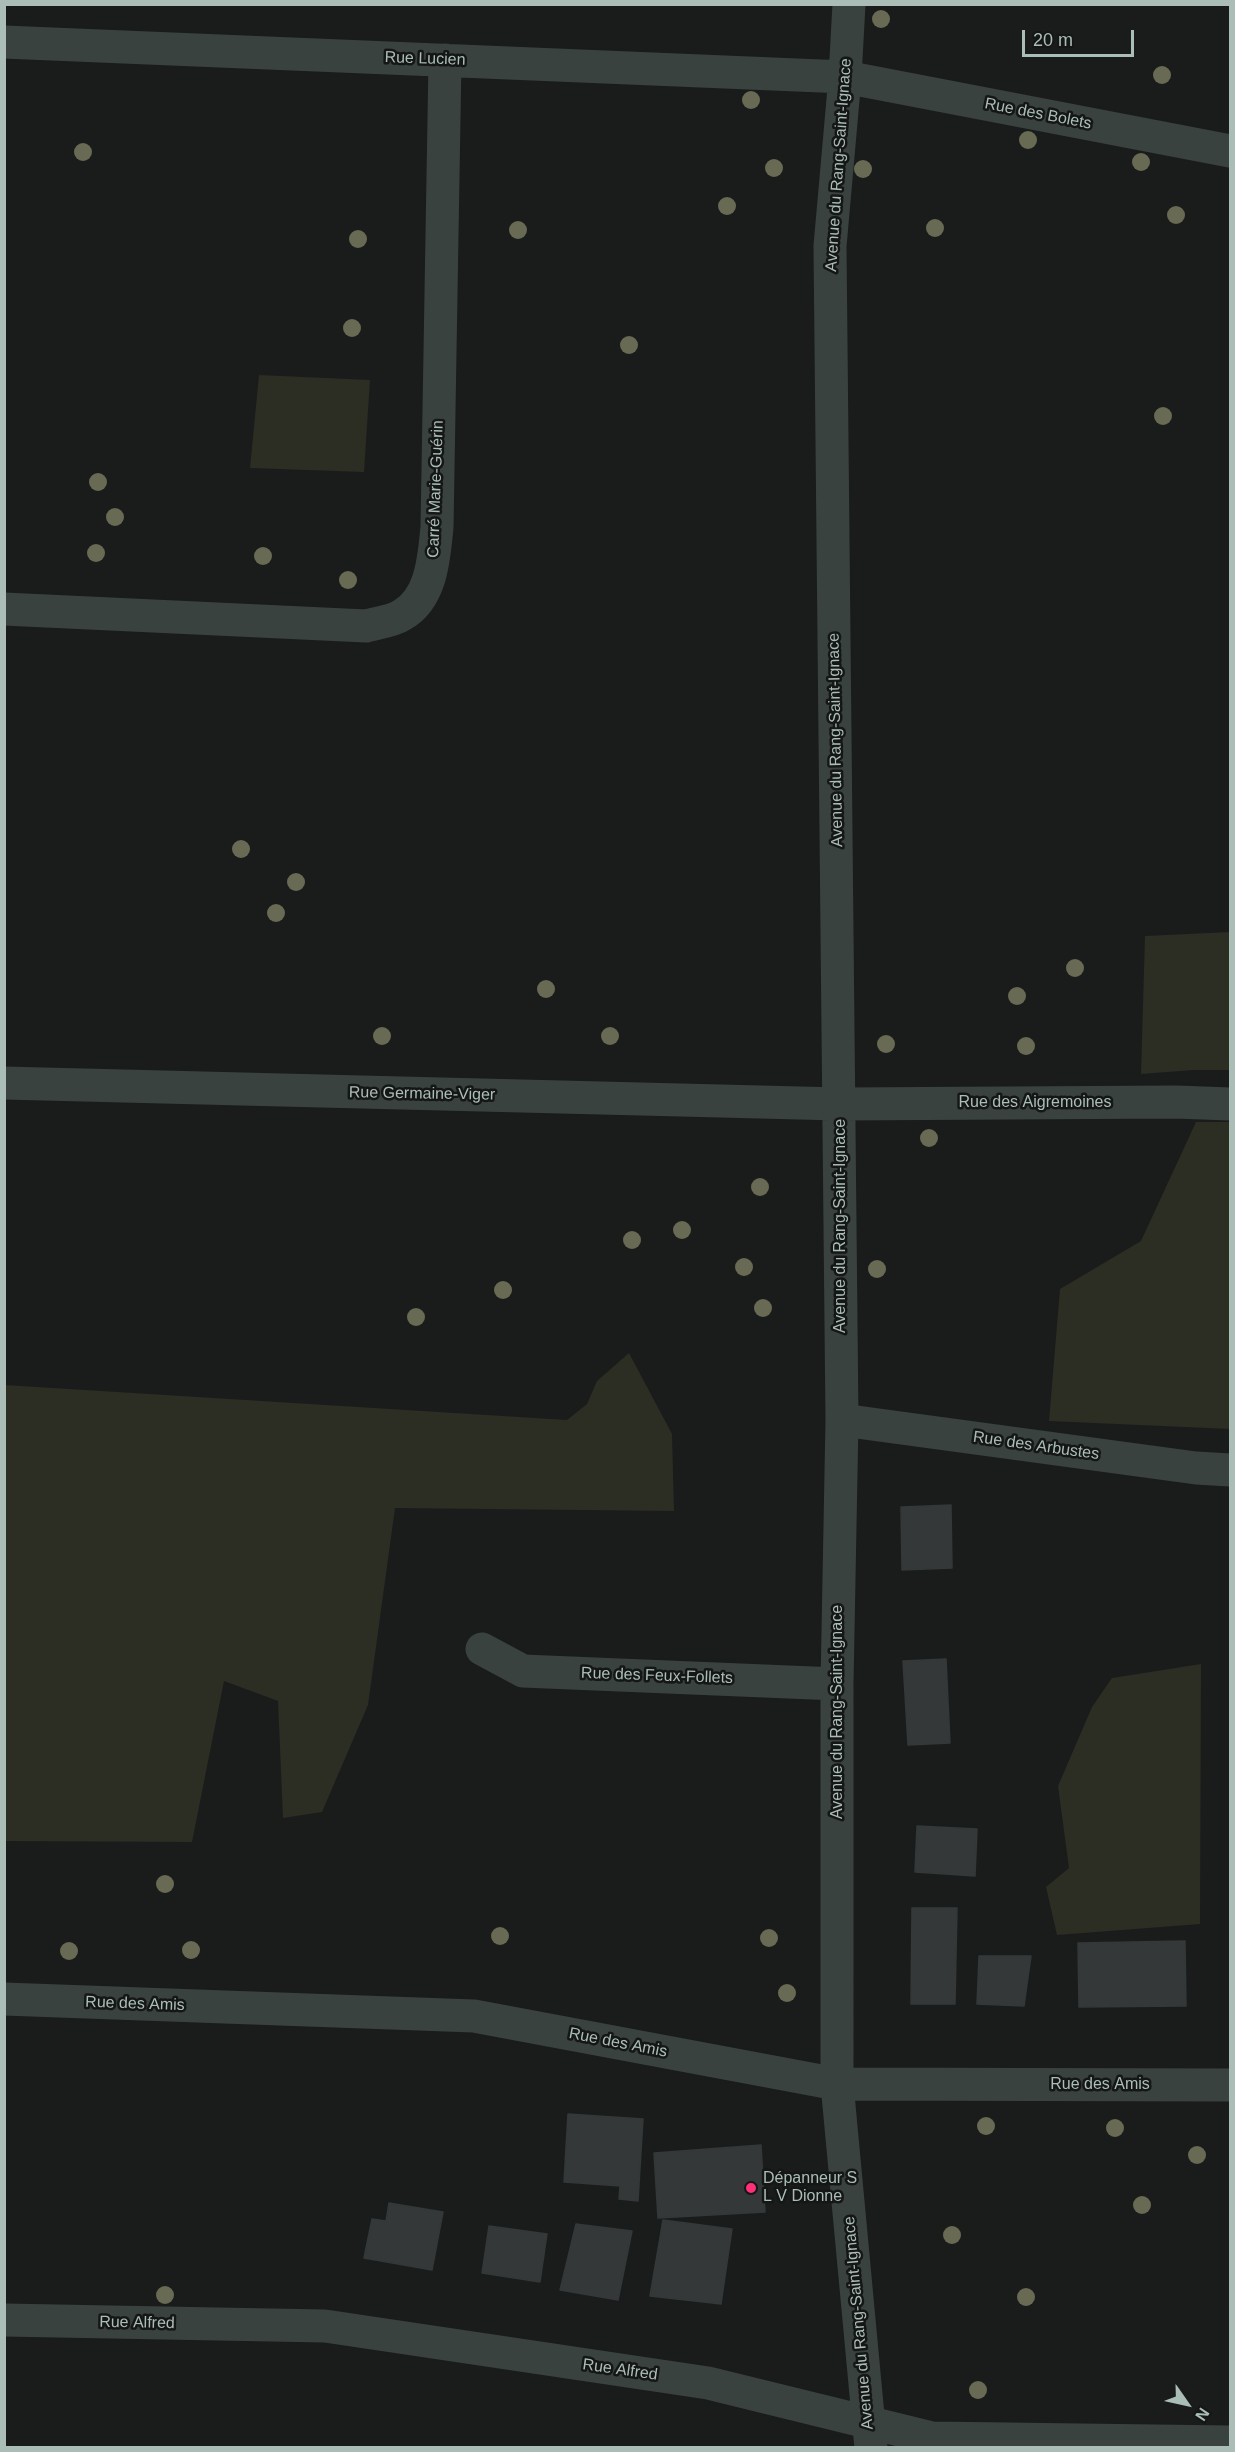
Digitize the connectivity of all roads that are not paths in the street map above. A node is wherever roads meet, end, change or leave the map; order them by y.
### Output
1 (849, 4) edge
2 (4, 42) edge
3 (445, 60) junction
4 (845, 77) junction
5 (1230, 152) edge
6 (4, 609) edge
7 (4, 1083) edge
8 (840, 1104) junction
9 (1230, 1104) edge
10 (842, 1420) junction
11 (1230, 1470) edge
12 (482, 1649) dead end
13 (837, 1684) junction
14 (4, 1999) edge
15 (837, 2084) junction
16 (1230, 2085) edge
17 (4, 2320) edge
18 (870, 2436) edge
19 (1230, 2442) edge

1 - 4 street, Avenue du Rang-Saint-Ignace
2 - 3 street, Rue Lucien
3 - 4 street, Rue Lucien
3 - 6 street, Carré Marie-Guérin
4 - 5 street, Rue des Bolets
4 - 8 street, Avenue du Rang-Saint-Ignace
7 - 8 street, Rue Germaine-Viger
8 - 9 street, Rue des Aigremoines
8 - 10 street, Avenue du Rang-Saint-Ignace
10 - 11 street, Rue des Arbustes
10 - 13 street, Avenue du Rang-Saint-Ignace
12 - 13 street, Rue des Feux-Follets
13 - 15 street, Avenue du Rang-Saint-Ignace
14 - 15 street, Rue des Amis
15 - 16 street, Rue des Amis
15 - 18 street, Avenue du Rang-Saint-Ignace
17 - 18 street, Rue Alfred
18 - 19 street, Rue Alfred

